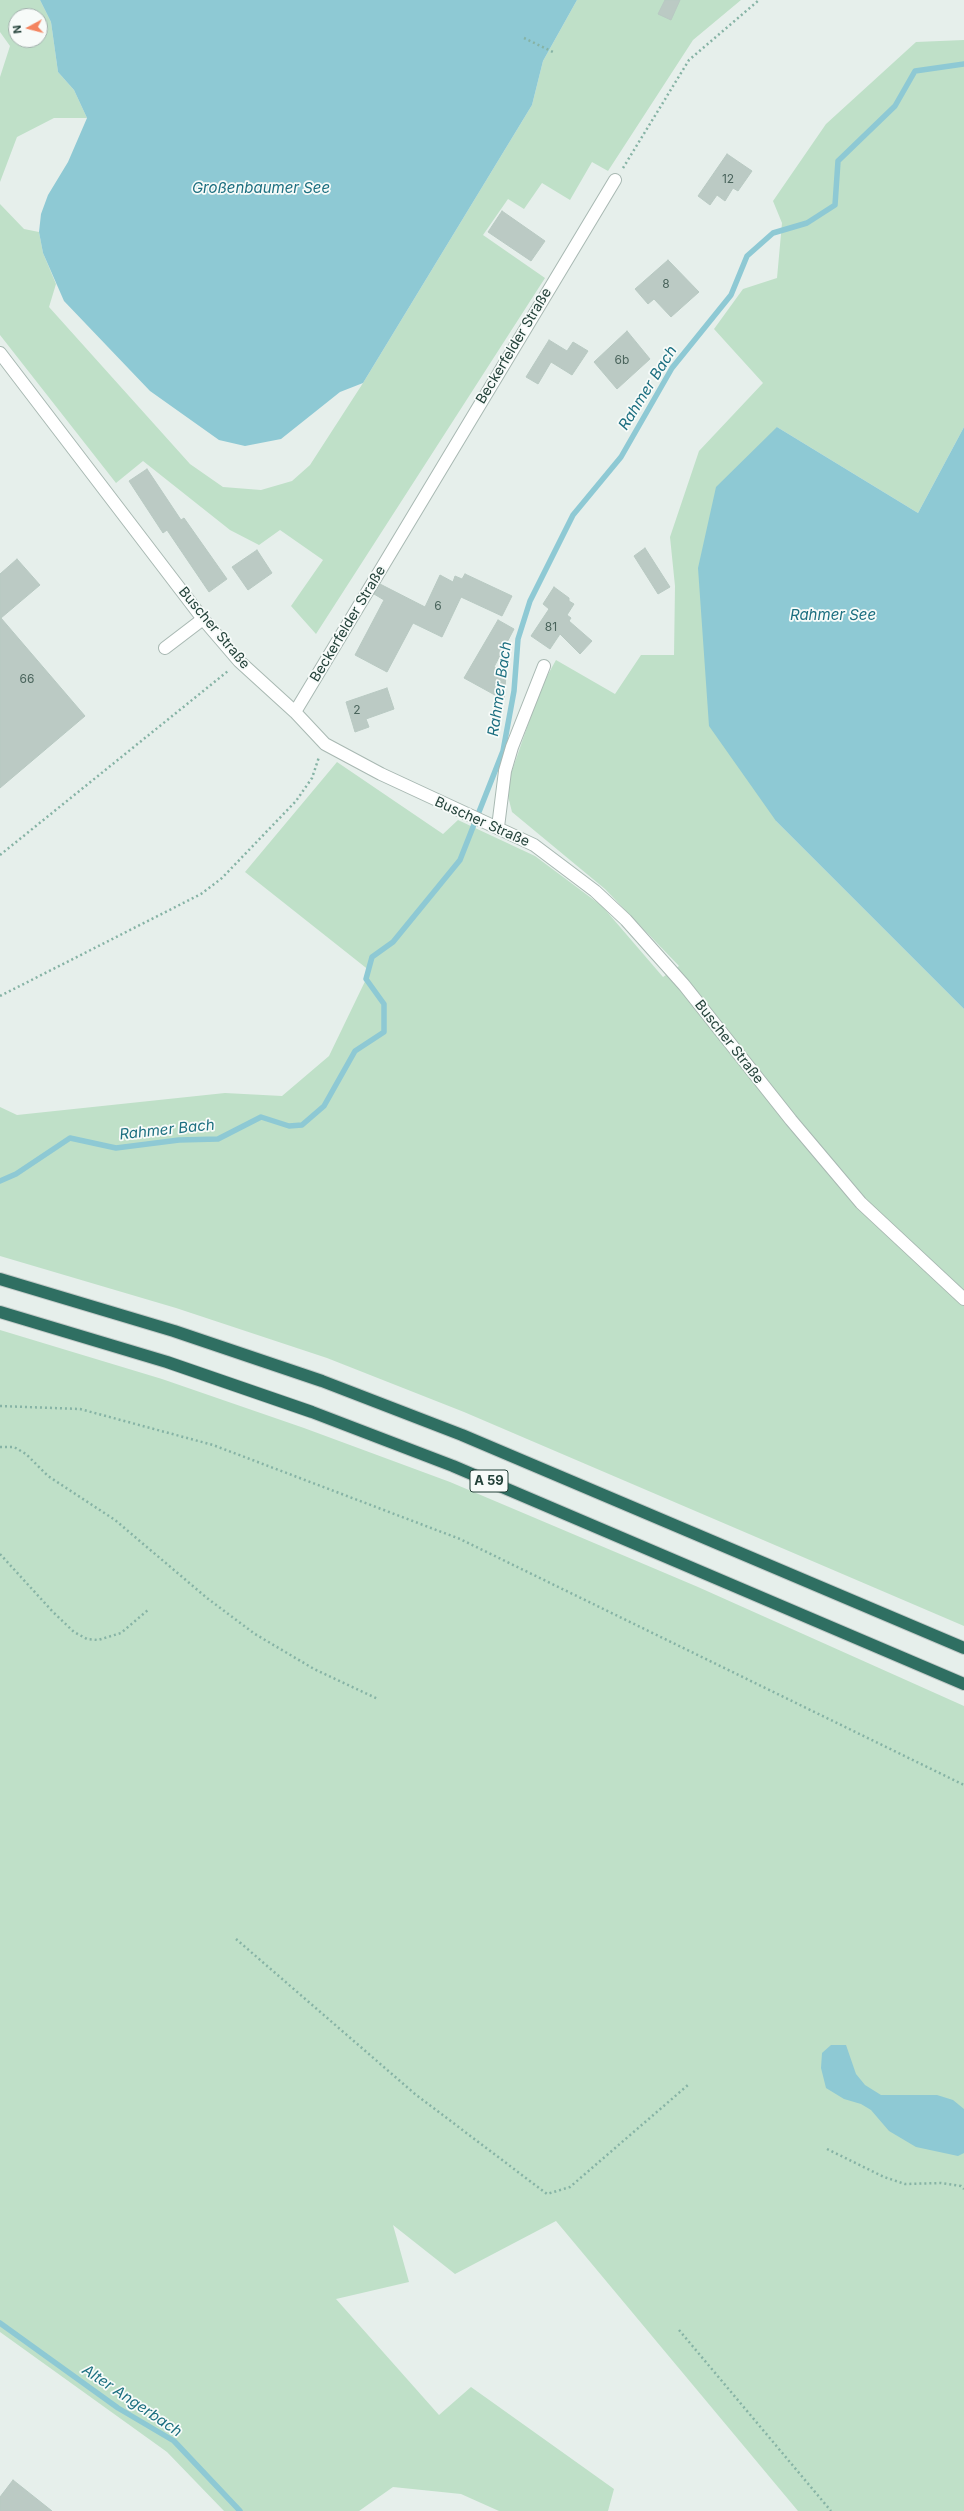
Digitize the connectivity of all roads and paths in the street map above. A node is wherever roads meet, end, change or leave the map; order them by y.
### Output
1 (759, 0) edge
2 (524, 38) dead end
3 (553, 52) dead end
4 (615, 180) joint
5 (0, 353) edge
6 (203, 618) junction
7 (165, 648) dead end
8 (239, 662) junction
9 (544, 666) dead end
10 (295, 712) junction
11 (325, 744) junction
12 (498, 827) junction
13 (0, 855) edge
14 (0, 996) edge
15 (0, 1279) edge
16 (964, 1299) edge
17 (0, 1312) edge
18 (0, 1406) edge
19 (0, 1447) edge
20 (0, 1554) edge
21 (148, 1610) dead end
22 (964, 1648) edge
23 (964, 1684) edge
24 (378, 1699) dead end
25 (964, 1785) edge
26 (236, 1940) dead end
27 (688, 2085) dead end
28 (826, 2149) dead end
29 (964, 2190) edge
30 (679, 2330) dead end
31 (831, 2511) edge

1 - 4 path
2 - 3 path
4 - 10 street, Beckerfelder Straße
5 - 6 street, Buscher Straße
6 - 7 street
6 - 8 street, Buscher Straße
8 - 10 street, Buscher Straße
8 - 13 path
9 - 12 street
10 - 11 street, Buscher Straße
11 - 12 street, Buscher Straße
11 - 14 path
12 - 16 street, Buscher Straße
15 - 22 highway, A 59
17 - 23 highway, A 59
18 - 25 path
19 - 24 path
20 - 21 path
26 - 27 path
28 - 29 path
30 - 31 path

